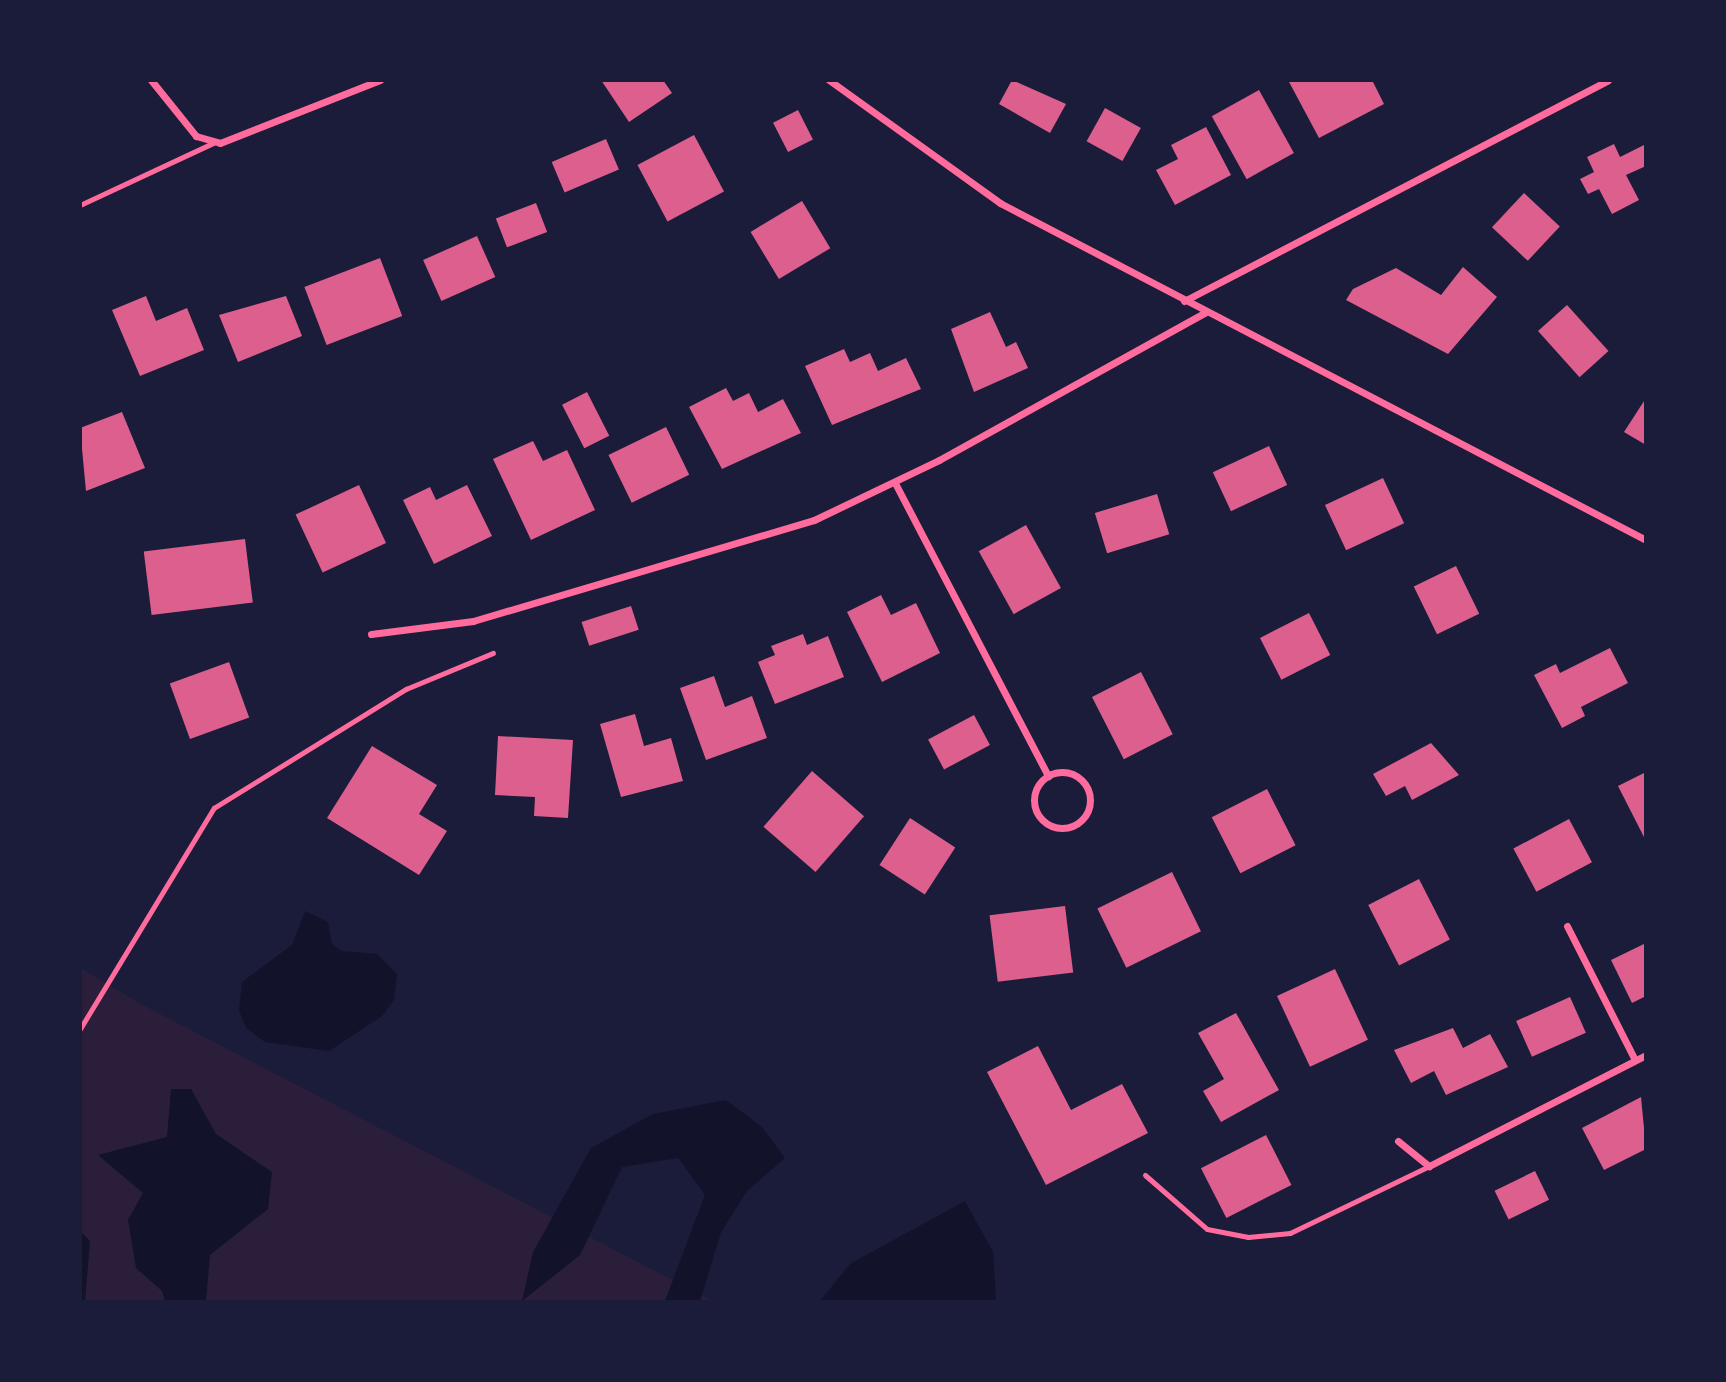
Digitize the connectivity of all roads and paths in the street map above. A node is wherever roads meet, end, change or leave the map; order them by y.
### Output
1 (151, 80) edge
2 (380, 80) edge
3 (830, 80) edge
4 (1608, 80) edge
5 (214, 143) junction
6 (80, 205) edge
7 (1184, 301) junction
8 (1206, 312) junction
9 (895, 483) junction
10 (1646, 540) edge
11 (371, 634) dead end
12 (493, 653) dead end
13 (1048, 776) junction
14 (1567, 926) dead end
15 (80, 1029) edge
16 (1646, 1055) edge
17 (1635, 1060) junction
18 (1398, 1141) dead end
19 (1429, 1166) junction
20 (1144, 1175) dead end

1 - 5 street
2 - 5 street
3 - 7 street
4 - 7 street
5 - 6 lane
7 - 8 street
8 - 9 street
8 - 10 street
9 - 11 street
9 - 13 street
12 - 15 path
13 - 13 street
14 - 17 street
16 - 17 street
17 - 19 street
18 - 19 street
19 - 20 lane

